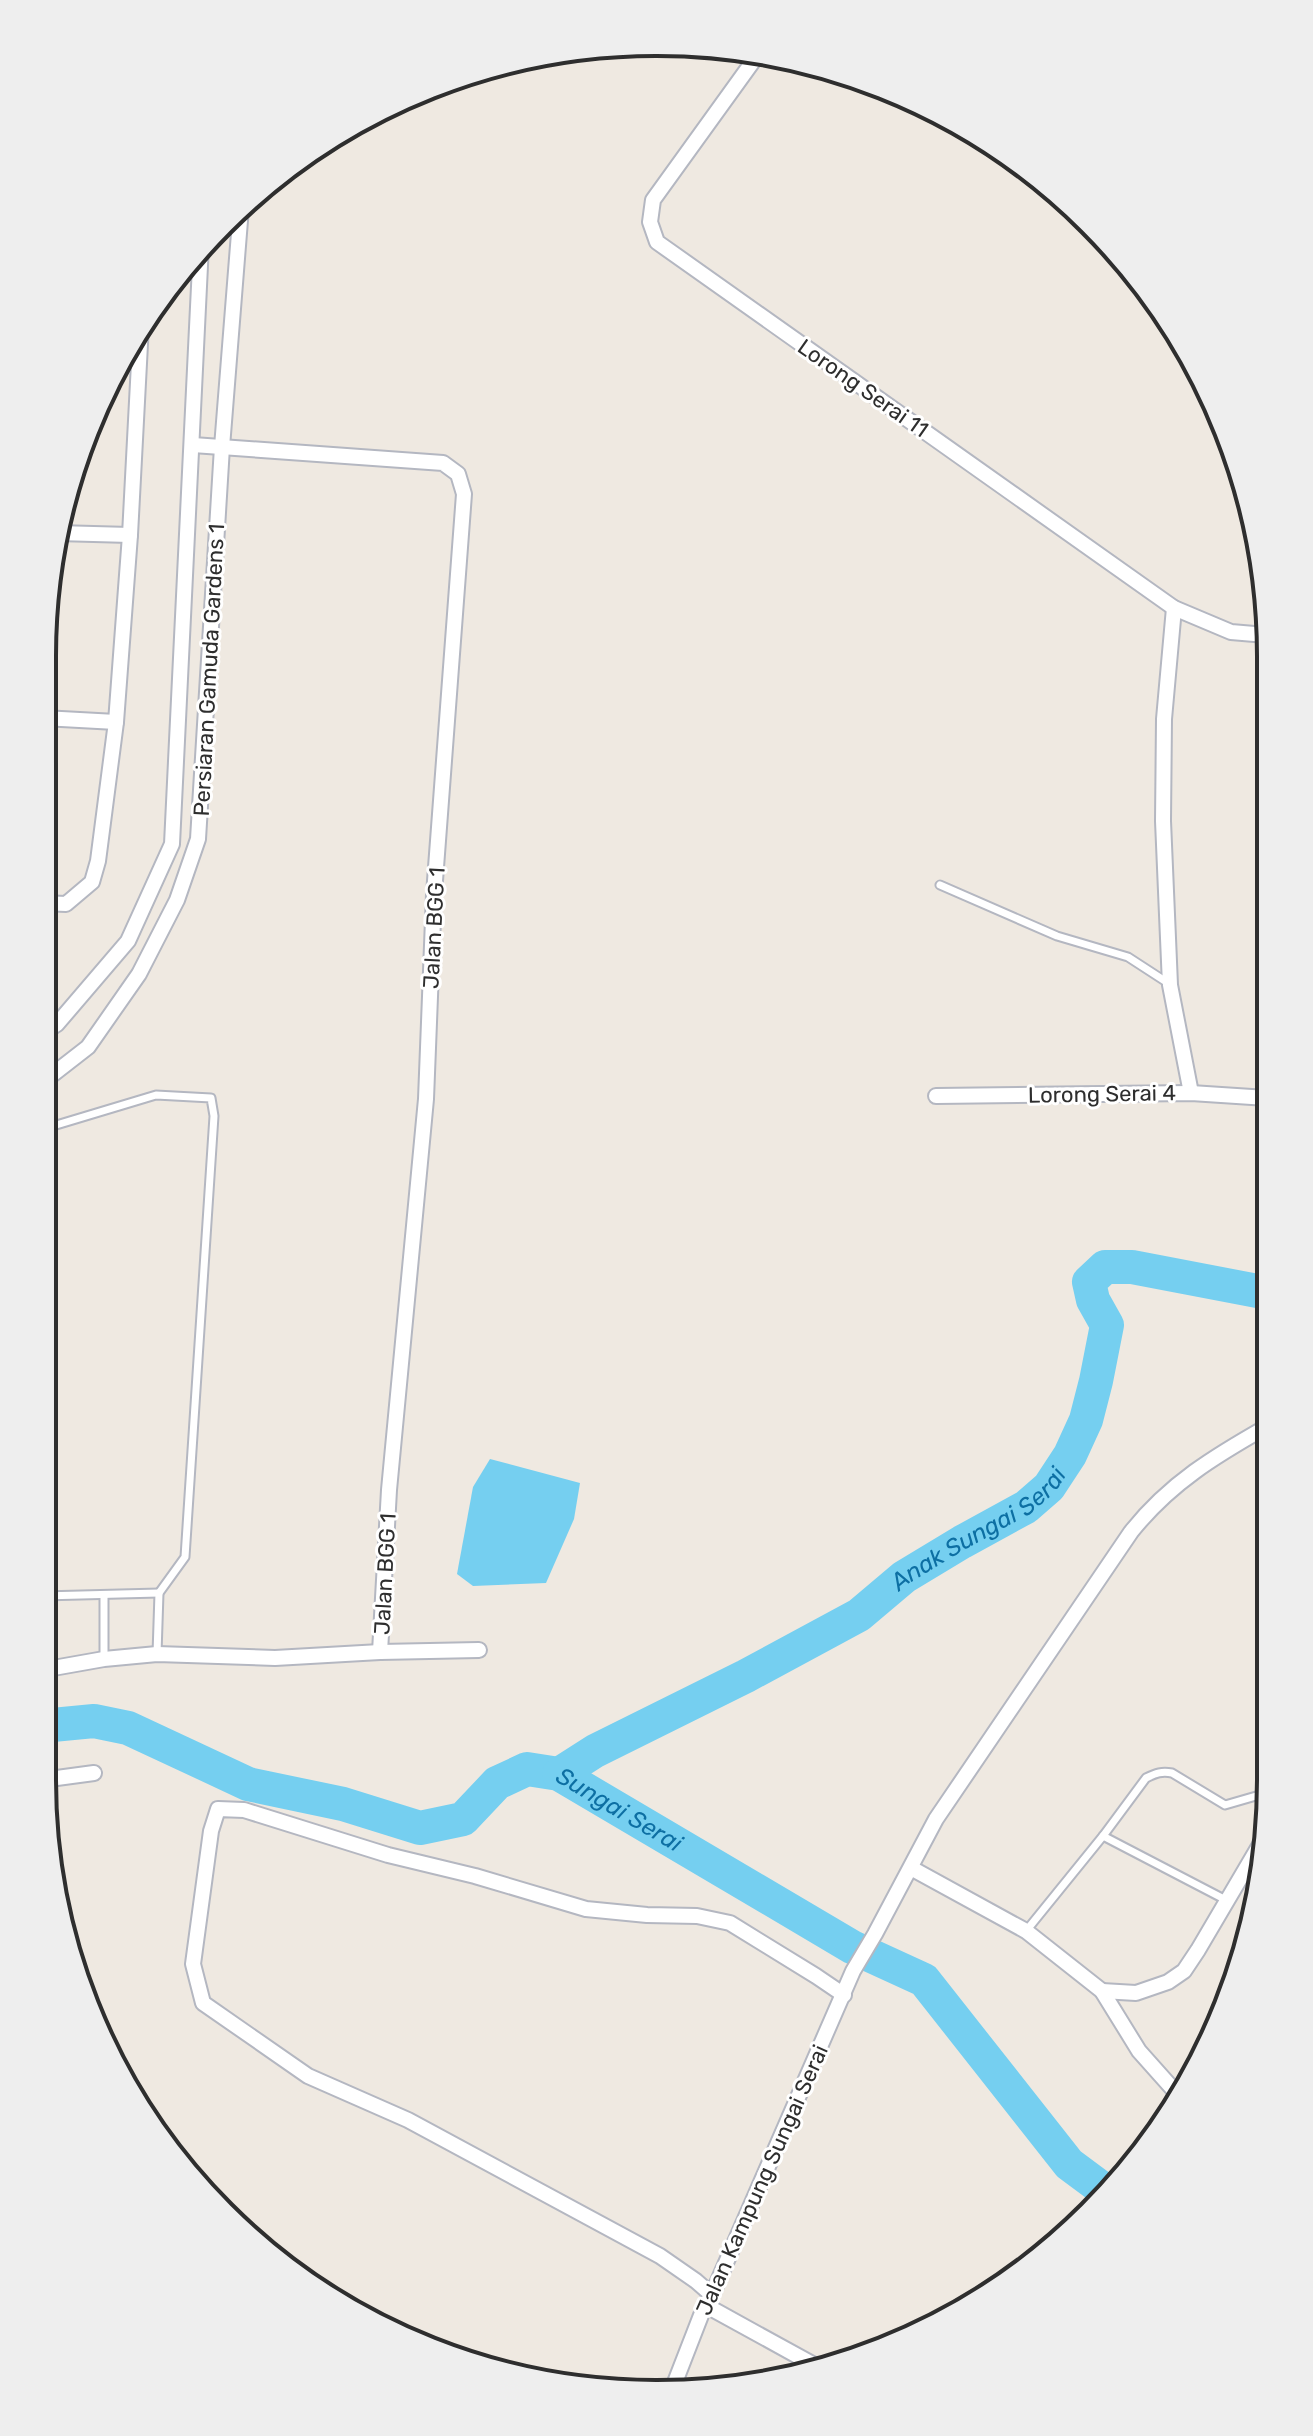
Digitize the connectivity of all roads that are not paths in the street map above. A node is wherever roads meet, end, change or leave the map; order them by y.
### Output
1 (751, 64) edge
2 (240, 225) edge
3 (200, 267) edge
4 (133, 362) edge
5 (193, 445) junction
6 (222, 447) junction
7 (69, 533) edge
8 (130, 535) junction
9 (1174, 608) junction
10 (1256, 634) edge
11 (56, 719) edge
12 (116, 722) junction
13 (940, 885) dead end
14 (56, 904) edge
15 (1170, 985) junction
16 (56, 1025) edge
17 (56, 1072) edge
18 (1191, 1093) junction
19 (936, 1096) dead end
20 (1257, 1097) edge
21 (56, 1125) edge
22 (1257, 1432) edge
23 (159, 1593) junction
24 (104, 1595) junction
25 (56, 1596) edge
26 (479, 1650) dead end
27 (380, 1652) junction
28 (157, 1654) junction
29 (104, 1659) junction
30 (56, 1664) edge
31 (65, 1664) junction
32 (56, 1666) edge
33 (94, 1773) dead end
34 (56, 1778) edge
35 (1257, 1796) edge
36 (1103, 1836) junction
37 (1252, 1857) edge
38 (911, 1868) junction
39 (1226, 1900) junction
40 (1026, 1931) junction
41 (1102, 1991) junction
42 (844, 1995) junction
43 (1172, 2088) edge
44 (708, 2300) junction
45 (807, 2361) edge
46 (676, 2379) edge

1 - 9 street, Lorong Serai 11
2 - 6 street, Persiaran Gamuda Gardens 1
3 - 5 street, Persiaran Gamuda Gardens 1
4 - 8 street
5 - 6 street, Jalan BGG 1
5 - 16 street, Persiaran Gamuda Gardens 1
6 - 17 street, Persiaran Gamuda Gardens 1
6 - 27 street, Jalan BGG 1
7 - 8 street
8 - 12 street
9 - 10 street, Lorong Serai 11
9 - 15 street
11 - 12 street
12 - 14 street
13 - 15 lane
15 - 18 street
18 - 19 street, Lorong Serai 4
18 - 20 street, Lorong Serai 4
21 - 23 lane
22 - 38 street, Jalan Kampung Sungai Serai
23 - 24 lane
23 - 28 lane
24 - 25 lane
24 - 29 lane
26 - 27 street, Jalan BGG 1
27 - 28 street, Jalan BGG 1
28 - 29 street, Jalan BGG 1
29 - 31 street, Jalan BGG 1
30 - 31 street, Jalan BGG 1
31 - 32 street, Jalan BGG 1
33 - 34 street
35 - 36 lane
36 - 39 lane
36 - 40 lane
37 - 39 street
38 - 40 street
38 - 42 street, Jalan Kampung Sungai Serai
39 - 41 street
40 - 41 street
41 - 43 street
42 - 44 street, Jalan Kampung Sungai Serai
42 - 44 street
44 - 45 street
44 - 46 street, Jalan Kampung Sungai Serai

